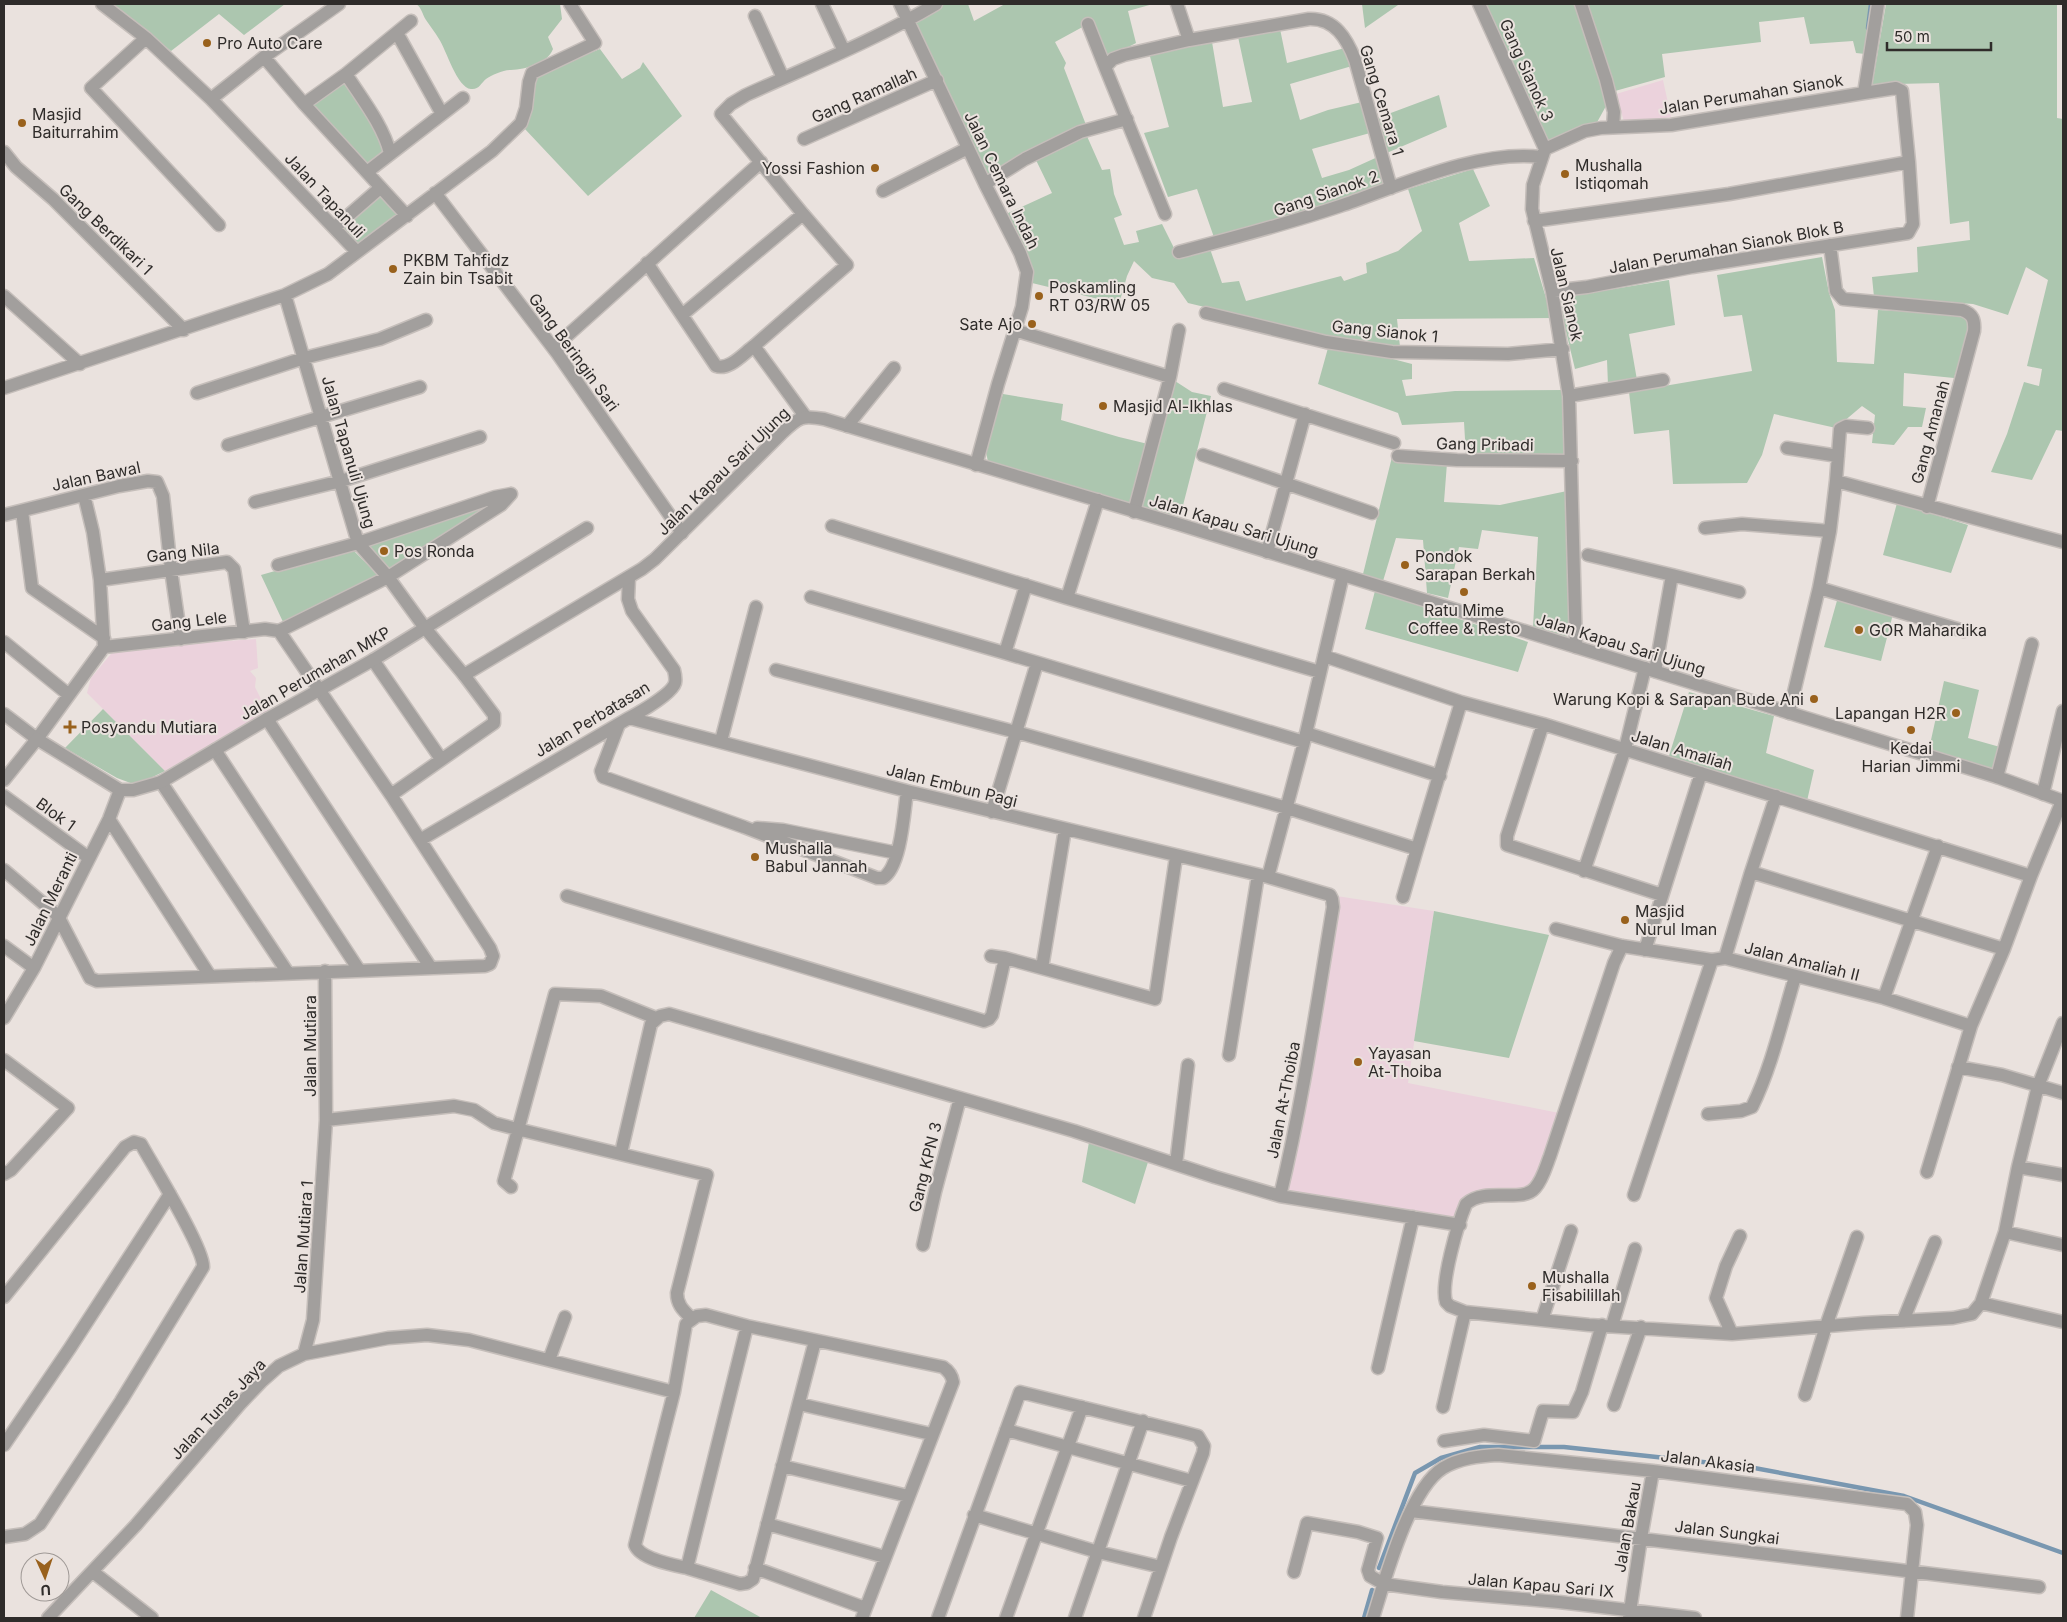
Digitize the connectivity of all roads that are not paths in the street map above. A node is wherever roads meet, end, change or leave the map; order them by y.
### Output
1 (102, 4) edge
2 (339, 4) edge
3 (570, 4) edge
4 (822, 4) edge
5 (900, 4) edge
6 (936, 4) edge
7 (1177, 4) edge
8 (1479, 4) edge
9 (1582, 4) edge
10 (1878, 4) edge
11 (755, 16) dead end
12 (908, 20) junction
13 (411, 21) dead end
14 (1088, 24) dead end
15 (397, 32) junction
16 (146, 38) junction
17 (1188, 40) junction
18 (844, 51) junction
19 (264, 56) junction
20 (1105, 67) junction
21 (346, 74) junction
22 (783, 78) junction
23 (937, 80) junction
24 (1864, 92) junction
25 (463, 98) dead end
26 (211, 99) junction
27 (304, 104) junction
28 (442, 114) junction
29 (1127, 119) junction
30 (1612, 126) junction
31 (804, 139) dead end
32 (968, 148) junction
33 (4, 152) edge
34 (390, 153) junction
35 (1543, 153) junction
36 (761, 162) junction
37 (1909, 162) junction
38 (367, 172) junction
39 (985, 184) junction
40 (380, 188) junction
41 (1391, 188) junction
42 (883, 191) dead end
43 (435, 193) junction
44 (803, 214) junction
45 (1165, 214) dead end
46 (407, 216) junction
47 (1534, 220) junction
48 (219, 225) dead end
49 (334, 228) junction
50 (1830, 245) junction
51 (357, 252) junction
52 (1179, 252) dead end
53 (647, 263) junction
54 (1552, 291) junction
55 (285, 295) junction
56 (4, 296) edge
57 (1206, 313) dead end
58 (682, 315) junction
59 (426, 320) dead end
60 (184, 330) junction
61 (1014, 330) junction
62 (1179, 330) dead end
63 (754, 346) junction
64 (1563, 349) junction
65 (557, 354) junction
66 (304, 358) junction
67 (80, 364) junction
68 (894, 368) dead end
69 (1170, 376) junction
70 (1662, 380) dead end
71 (420, 387) dead end
72 (4, 388) edge
73 (1224, 389) dead end
74 (197, 393) dead end
75 (1569, 396) junction
76 (1305, 414) junction
77 (805, 416) junction
78 (321, 417) junction
79 (847, 426) junction
80 (1868, 428) dead end
81 (480, 437) dead end
82 (1394, 443) dead end
83 (228, 445) dead end
84 (1786, 448) dead end
85 (1203, 455) dead end
86 (1398, 456) dead end
87 (1838, 456) junction
88 (1572, 462) junction
89 (976, 465) junction
90 (341, 481) junction
91 (1836, 481) junction
92 (1287, 484) junction
93 (84, 495) junction
94 (1098, 500) junction
95 (255, 502) dead end
96 (1927, 507) junction
97 (22, 511) junction
98 (1134, 512) junction
99 (1372, 513) dead end
100 (4, 515) edge
101 (832, 526) dead end
102 (587, 528) dead end
103 (1705, 528) dead end
104 (1830, 531) junction
105 (682, 533) junction
106 (2063, 542) edge
107 (358, 543) junction
108 (1268, 552) junction
109 (1588, 555) dead end
110 (278, 565) dead end
111 (170, 570) junction
112 (1343, 575) junction
113 (1672, 575) junction
114 (388, 577) junction
115 (629, 577) junction
116 (100, 580) junction
117 (1026, 585) junction
118 (1820, 588) junction
119 (1739, 592) dead end
120 (811, 598) dead end
121 (1067, 598) junction
122 (756, 607) dead end
123 (425, 628) junction
124 (1964, 630) dead end
125 (279, 631) junction
126 (244, 632) junction
127 (181, 640) junction
128 (4, 642) edge
129 (104, 642) junction
130 (2032, 644) dead end
131 (1576, 647) junction
132 (1005, 653) junction
133 (1324, 656) junction
134 (373, 660) junction
135 (1037, 663) junction
136 (1650, 669) junction
137 (776, 670) dead end
138 (1320, 672) junction
139 (464, 675) junction
140 (319, 689) junction
141 (68, 695) junction
142 (1461, 702) junction
143 (2063, 711) edge
144 (1789, 713) junction
145 (4, 714) edge
146 (267, 719) junction
147 (624, 721) junction
148 (1543, 724) junction
149 (1016, 732) junction
150 (1305, 738) junction
151 (37, 739) junction
152 (721, 741) junction
153 (1625, 749) junction
154 (215, 750) junction
155 (441, 759) junction
156 (1701, 773) junction
157 (1440, 776) junction
158 (1997, 777) junction
159 (4, 780) edge
160 (161, 782) junction
161 (120, 790) junction
162 (907, 791) junction
163 (2043, 794) junction
164 (391, 795) junction
165 (4, 796) edge
166 (1776, 796) junction
167 (2062, 801) edge
168 (1287, 808) junction
169 (992, 812) junction
170 (109, 819) junction
171 (744, 828) junction
172 (1065, 829) junction
173 (420, 840) junction
174 (831, 840) junction
175 (1938, 846) junction
176 (1417, 849) junction
177 (897, 853) junction
178 (1176, 857) junction
179 (89, 858) junction
180 (826, 858) junction
181 (4, 870) edge
182 (1584, 871) junction
183 (1751, 872) junction
184 (1263, 876) junction
185 (2031, 876) junction
186 (1662, 895) junction
187 (567, 896) dead end
188 (1403, 897) dead end
189 (58, 916) junction
190 (1911, 920) junction
191 (1556, 929) dead end
192 (4, 946) edge
193 (1622, 946) junction
194 (1645, 950) junction
195 (2004, 950) junction
196 (991, 956) dead end
197 (1005, 958) junction
198 (1719, 959) junction
199 (34, 968) junction
200 (431, 968) junction
201 (1042, 968) junction
202 (359, 970) junction
203 (325, 971) junction
204 (288, 973) junction
205 (210, 976) junction
206 (1795, 977) junction
207 (1884, 998) junction
208 (4, 1018) edge
209 (656, 1018) junction
210 (2063, 1023) edge
211 (1971, 1026) junction
212 (1229, 1055) dead end
213 (4, 1060) edge
214 (1188, 1064) dead end
215 (1958, 1067) junction
216 (2038, 1086) junction
217 (2063, 1093) edge
218 (960, 1098) junction
219 (1708, 1114) dead end
220 (326, 1120) junction
221 (517, 1129) junction
222 (622, 1153) junction
223 (1176, 1164) junction
224 (2018, 1166) junction
225 (1926, 1172) dead end
226 (4, 1174) edge
227 (2063, 1175) edge
228 (511, 1187) dead end
229 (170, 1194) junction
230 (1634, 1195) dead end
231 (1280, 1196) junction
232 (1414, 1217) junction
233 (1460, 1225) junction
234 (1571, 1231) dead end
235 (2006, 1232) junction
236 (1740, 1236) dead end
237 (1857, 1237) dead end
238 (1935, 1242) dead end
239 (2063, 1244) edge
240 (923, 1245) dead end
241 (1635, 1249) dead end
242 (4, 1297) edge
243 (1981, 1303) junction
244 (1465, 1312) junction
245 (566, 1318) dead end
246 (692, 1319) junction
247 (1542, 1320) junction
248 (1903, 1321) junction
249 (2063, 1322) edge
250 (1607, 1325) junction
251 (747, 1326) junction
252 (1826, 1326) junction
253 (1641, 1327) junction
254 (1732, 1334) junction
255 (816, 1341) junction
256 (304, 1354) junction
257 (549, 1360) junction
258 (1378, 1368) dead end
259 (674, 1392) junction
260 (1806, 1395) dead end
261 (799, 1404) junction
262 (1614, 1406) dead end
263 (1082, 1407) junction
264 (1443, 1407) dead end
265 (1143, 1421) junction
266 (1006, 1430) junction
267 (932, 1434) junction
268 (1444, 1441) dead end
269 (4, 1445) edge
270 (1068, 1448) junction
271 (1128, 1464) junction
272 (782, 1466) junction
273 (1653, 1471) junction
274 (1192, 1481) junction
275 (908, 1496) junction
276 (1410, 1511) junction
277 (974, 1516) junction
278 (767, 1524) junction
279 (1036, 1534) junction
280 (4, 1536) edge
281 (1641, 1538) junction
282 (1098, 1552) junction
283 (885, 1557) junction
284 (1161, 1567) junction
285 (687, 1568) junction
286 (755, 1568) junction
287 (93, 1572) junction
288 (1294, 1572) dead end
289 (1913, 1572) junction
290 (1384, 1584) junction
291 (2039, 1587) dead end
292 (864, 1613) edge
293 (1630, 1614) edge
294 (48, 1618) edge
295 (152, 1618) edge
296 (938, 1618) edge
297 (1006, 1618) edge
298 (1075, 1618) edge
299 (1144, 1618) edge
300 (1373, 1618) edge
301 (1695, 1618) edge
302 (1906, 1618) edge

1 - 16 street, Jalan Tapanuli
2 - 19 street
3 - 43 street
4 - 18 street
5 - 12 street, Jalan Cemara Indah
6 - 12 street
7 - 17 street
8 - 35 street, Gang Sianok 3
9 - 30 street
10 - 24 street
11 - 22 street
12 - 18 street
12 - 23 street, Jalan Cemara Indah
13 - 15 street
14 - 20 street
15 - 21 street
15 - 28 street
16 - 26 street, Jalan Tapanuli
16 - 48 street
17 - 20 street, Gang Cemara 1
17 - 41 street, Gang Cemara 1
18 - 22 street
19 - 26 street
19 - 27 street
20 - 29 street
21 - 27 street
21 - 34 street
22 - 36 street
23 - 31 street, Gang Ramallah
23 - 32 street, Jalan Cemara Indah
24 - 30 street, Jalan Perumahan Sianok
24 - 37 street, Jalan Perumahan Sianok
25 - 28 street
26 - 49 street, Jalan Tapanuli
27 - 38 street
28 - 34 street
29 - 39 street
29 - 45 street
30 - 35 street
32 - 39 street, Jalan Cemara Indah
32 - 42 street
33 - 60 street, Gang Berdikari 1
34 - 38 street
35 - 41 street, Gang Sianok 2
35 - 47 street, Jalan Sianok
36 - 44 street
36 - 53 street
37 - 47 street
37 - 50 street, Jalan Perumahan Sianok Blok B
38 - 40 street
39 - 61 street, Jalan Cemara Indah
40 - 46 street
40 - 49 street
41 - 52 street, Gang Sianok 2
43 - 46 street
43 - 65 street, Gang Beringin Sari
44 - 58 street
44 - 63 street
46 - 51 street
47 - 54 street, Jalan Sianok
49 - 51 street, Jalan Tapanuli
50 - 54 street, Jalan Perumahan Sianok Blok B
50 - 96 street, Gang Amanah
51 - 55 street, Jalan Tapanuli
53 - 58 street
53 - 65 street
54 - 64 street, Jalan Sianok
55 - 60 street, Jalan Tapanuli
55 - 66 street, Jalan Tapanuli Ujung
56 - 67 street
57 - 64 street, Gang Sianok 1
58 - 63 street
59 - 66 street
60 - 67 street, Jalan Tapanuli
61 - 69 street
61 - 89 street, Jalan Cemara Indah
62 - 69 street
63 - 77 street
64 - 75 street, Jalan Sianok
65 - 105 street, Gang Beringin Sari
66 - 74 street
66 - 78 street, Jalan Tapanuli Ujung
67 - 72 street, Jalan Tapanuli
68 - 79 street
69 - 98 street
70 - 75 street
71 - 78 street
73 - 76 street
75 - 88 street, Jalan Sianok
76 - 82 street
76 - 92 street
77 - 79 street, Jalan Kapau Sari Ujung
77 - 105 street, Jalan Kapau Sari Ujung
78 - 83 street
78 - 90 street, Jalan Tapanuli Ujung
79 - 89 street, Jalan Kapau Sari Ujung
80 - 87 street
81 - 90 street
84 - 87 street
85 - 92 street
86 - 88 street, Gang Pribadi
87 - 91 street
88 - 131 street, Jalan Sianok
89 - 94 street, Jalan Kapau Sari Ujung
90 - 95 street
90 - 107 street, Jalan Tapanuli Ujung
91 - 96 street, Gang Amanah
91 - 104 street
92 - 99 street
92 - 108 street
93 - 97 street, Jalan Bawal
93 - 111 street, Jalan Bawal
93 - 116 street
94 - 98 street, Jalan Kapau Sari Ujung
94 - 121 street
96 - 106 street
97 - 100 street, Jalan Bawal
97 - 129 street
98 - 108 street, Jalan Kapau Sari Ujung
101 - 117 street
102 - 123 street, Jalan Perumahan MKP
103 - 104 street
104 - 118 street
105 - 115 street, Jalan Kapau Sari Ujung
107 - 110 street
107 - 114 street, Jalan Tapanuli Ujung
107 - 114 street
108 - 112 street, Jalan Kapau Sari Ujung
109 - 113 street
111 - 116 street, Gang Nila
111 - 126 street, Gang Nila
111 - 127 street, Jalan Bawal
112 - 131 street, Jalan Kapau Sari Ujung
112 - 133 street
113 - 119 street
113 - 136 street
114 - 123 street, Jalan Tapanuli Ujung
114 - 125 street
115 - 139 street, Jalan Kapau Sari Ujung
115 - 147 street, Jalan Perbatasan
116 - 129 street
117 - 121 street
117 - 132 street
118 - 124 street
118 - 144 street
120 - 132 street
121 - 138 street
122 - 152 street
123 - 134 street, Jalan Perumahan MKP
123 - 139 street, Jalan Tapanuli Ujung
125 - 126 street, Gang Lele
125 - 140 street
126 - 127 street, Gang Lele
127 - 129 street, Gang Lele
128 - 141 street
129 - 141 street
130 - 158 street
131 - 136 street, Jalan Kapau Sari Ujung
132 - 135 street
133 - 138 street
133 - 142 street, Jalan Amaliah
134 - 140 street, Jalan Perumahan MKP
134 - 155 street
135 - 149 street
135 - 150 street
136 - 144 street, Jalan Kapau Sari Ujung
136 - 153 street
137 - 149 street
138 - 150 street
139 - 155 street, Jalan Tapanuli Ujung
140 - 146 street, Jalan Perumahan MKP
140 - 164 street
141 - 151 street
142 - 148 street, Jalan Amaliah
142 - 157 street
143 - 163 street
144 - 158 street, Jalan Kapau Sari Ujung
145 - 151 street
146 - 154 street, Jalan Perumahan MKP
146 - 200 street
147 - 152 street, Jalan Embun Pagi
147 - 171 street
147 - 173 street, Jalan Perbatasan
148 - 153 street, Jalan Amaliah
148 - 182 street
149 - 168 street
149 - 169 street
150 - 157 street
150 - 168 street
151 - 159 street
151 - 161 street
152 - 162 street, Jalan Embun Pagi
153 - 156 street, Jalan Amaliah
153 - 182 street
154 - 160 street, Jalan Perumahan MKP
154 - 202 street
155 - 164 street
156 - 166 street, Jalan Amaliah
156 - 186 street
157 - 176 street
158 - 163 street, Jalan Kapau Sari Ujung
160 - 161 street, Jalan Perumahan MKP
160 - 204 street
161 - 170 street, Jalan Meranti
162 - 169 street, Jalan Embun Pagi
162 - 177 street
163 - 167 street, Jalan Kapau Sari Ujung
164 - 173 street
165 - 179 street, Blok 1
166 - 175 street, Jalan Amaliah
166 - 183 street
167 - 185 street
168 - 176 street
168 - 184 street
169 - 172 street, Jalan Embun Pagi
170 - 179 street, Jalan Meranti
170 - 205 street
171 - 174 street
171 - 180 street
172 - 178 street, Jalan Embun Pagi
172 - 201 street
173 - 200 street
174 - 177 street
174 - 180 street
175 - 185 street, Jalan Amaliah
175 - 190 street
176 - 188 street
177 - 180 street
178 - 184 street, Jalan Embun Pagi
178 - 201 street
179 - 189 street, Jalan Meranti
181 - 189 street
182 - 186 street
183 - 190 street
183 - 198 street
184 - 212 street
184 - 231 street, Jalan At-Thoiba
185 - 195 street
186 - 194 street
187 - 197 street
189 - 199 street, Jalan Meranti
189 - 205 street
190 - 195 street
190 - 207 street
191 - 193 street, Jalan Amaliah II
192 - 199 street
193 - 194 street, Jalan Amaliah II
193 - 233 street
194 - 198 street, Jalan Amaliah II
195 - 211 street
196 - 197 street
197 - 201 street
198 - 206 street, Jalan Amaliah II
198 - 230 street
199 - 208 street, Jalan Meranti
200 - 202 street
202 - 203 street
203 - 204 street
203 - 220 street, Jalan Mutiara
204 - 205 street
206 - 207 street, Jalan Amaliah II
206 - 219 street
207 - 211 street, Jalan Amaliah II
209 - 218 street
209 - 221 street
209 - 222 street
210 - 216 street
211 - 215 street
213 - 226 street
214 - 223 street
215 - 216 street
215 - 225 street
216 - 217 street
216 - 224 street
218 - 223 street
218 - 240 street, Gang KPN 3
220 - 221 street
220 - 256 street, Jalan Mutiara 1
221 - 222 street
221 - 228 street
222 - 246 street
223 - 231 street
224 - 227 street
224 - 235 street
229 - 242 street
229 - 269 street
229 - 280 street
231 - 232 street
232 - 233 street
232 - 258 street
233 - 244 street
234 - 247 street
235 - 239 street
235 - 243 street
236 - 254 street
237 - 252 street
238 - 248 street
241 - 250 street
243 - 248 street
243 - 249 street
244 - 247 street
244 - 264 street
245 - 257 street
246 - 251 street
246 - 259 street
247 - 250 street
248 - 252 street
250 - 253 street
250 - 268 street
251 - 255 street
251 - 285 street
252 - 254 street
252 - 260 street
253 - 254 street
253 - 262 street
255 - 261 street
255 - 267 street
256 - 257 street, Jalan Tunas Jaya
256 - 287 street, Jalan Tunas Jaya
257 - 259 street, Jalan Tunas Jaya
259 - 285 street
261 - 267 street
261 - 272 street
263 - 265 street
263 - 266 street
263 - 270 street
265 - 271 street
265 - 274 street
266 - 270 street
266 - 277 street
267 - 275 street
270 - 271 street
270 - 279 street
271 - 274 street
271 - 282 street
272 - 275 street
272 - 278 street
273 - 276 street, Jalan Akasia
273 - 281 street, Jalan Bakau
273 - 289 street, Jalan Akasia
274 - 284 street
275 - 283 street
276 - 281 street, Jalan Sungkai
276 - 290 street, Jalan Akasia
277 - 279 street
277 - 296 street
278 - 283 street
278 - 286 street
279 - 282 street
279 - 297 street
281 - 289 street, Jalan Sungkai
281 - 293 street, Jalan Bakau
282 - 284 street
282 - 298 street
283 - 292 street
284 - 299 street
285 - 286 street
286 - 292 street
287 - 294 street, Jalan Tunas Jaya
287 - 295 street
288 - 290 street
289 - 291 street, Jalan Sungkai
289 - 302 street, Jalan Akasia
290 - 293 street, Jalan Kapau Sari IX
290 - 300 street, Jalan Akasia
293 - 301 street, Jalan Kapau Sari IX

